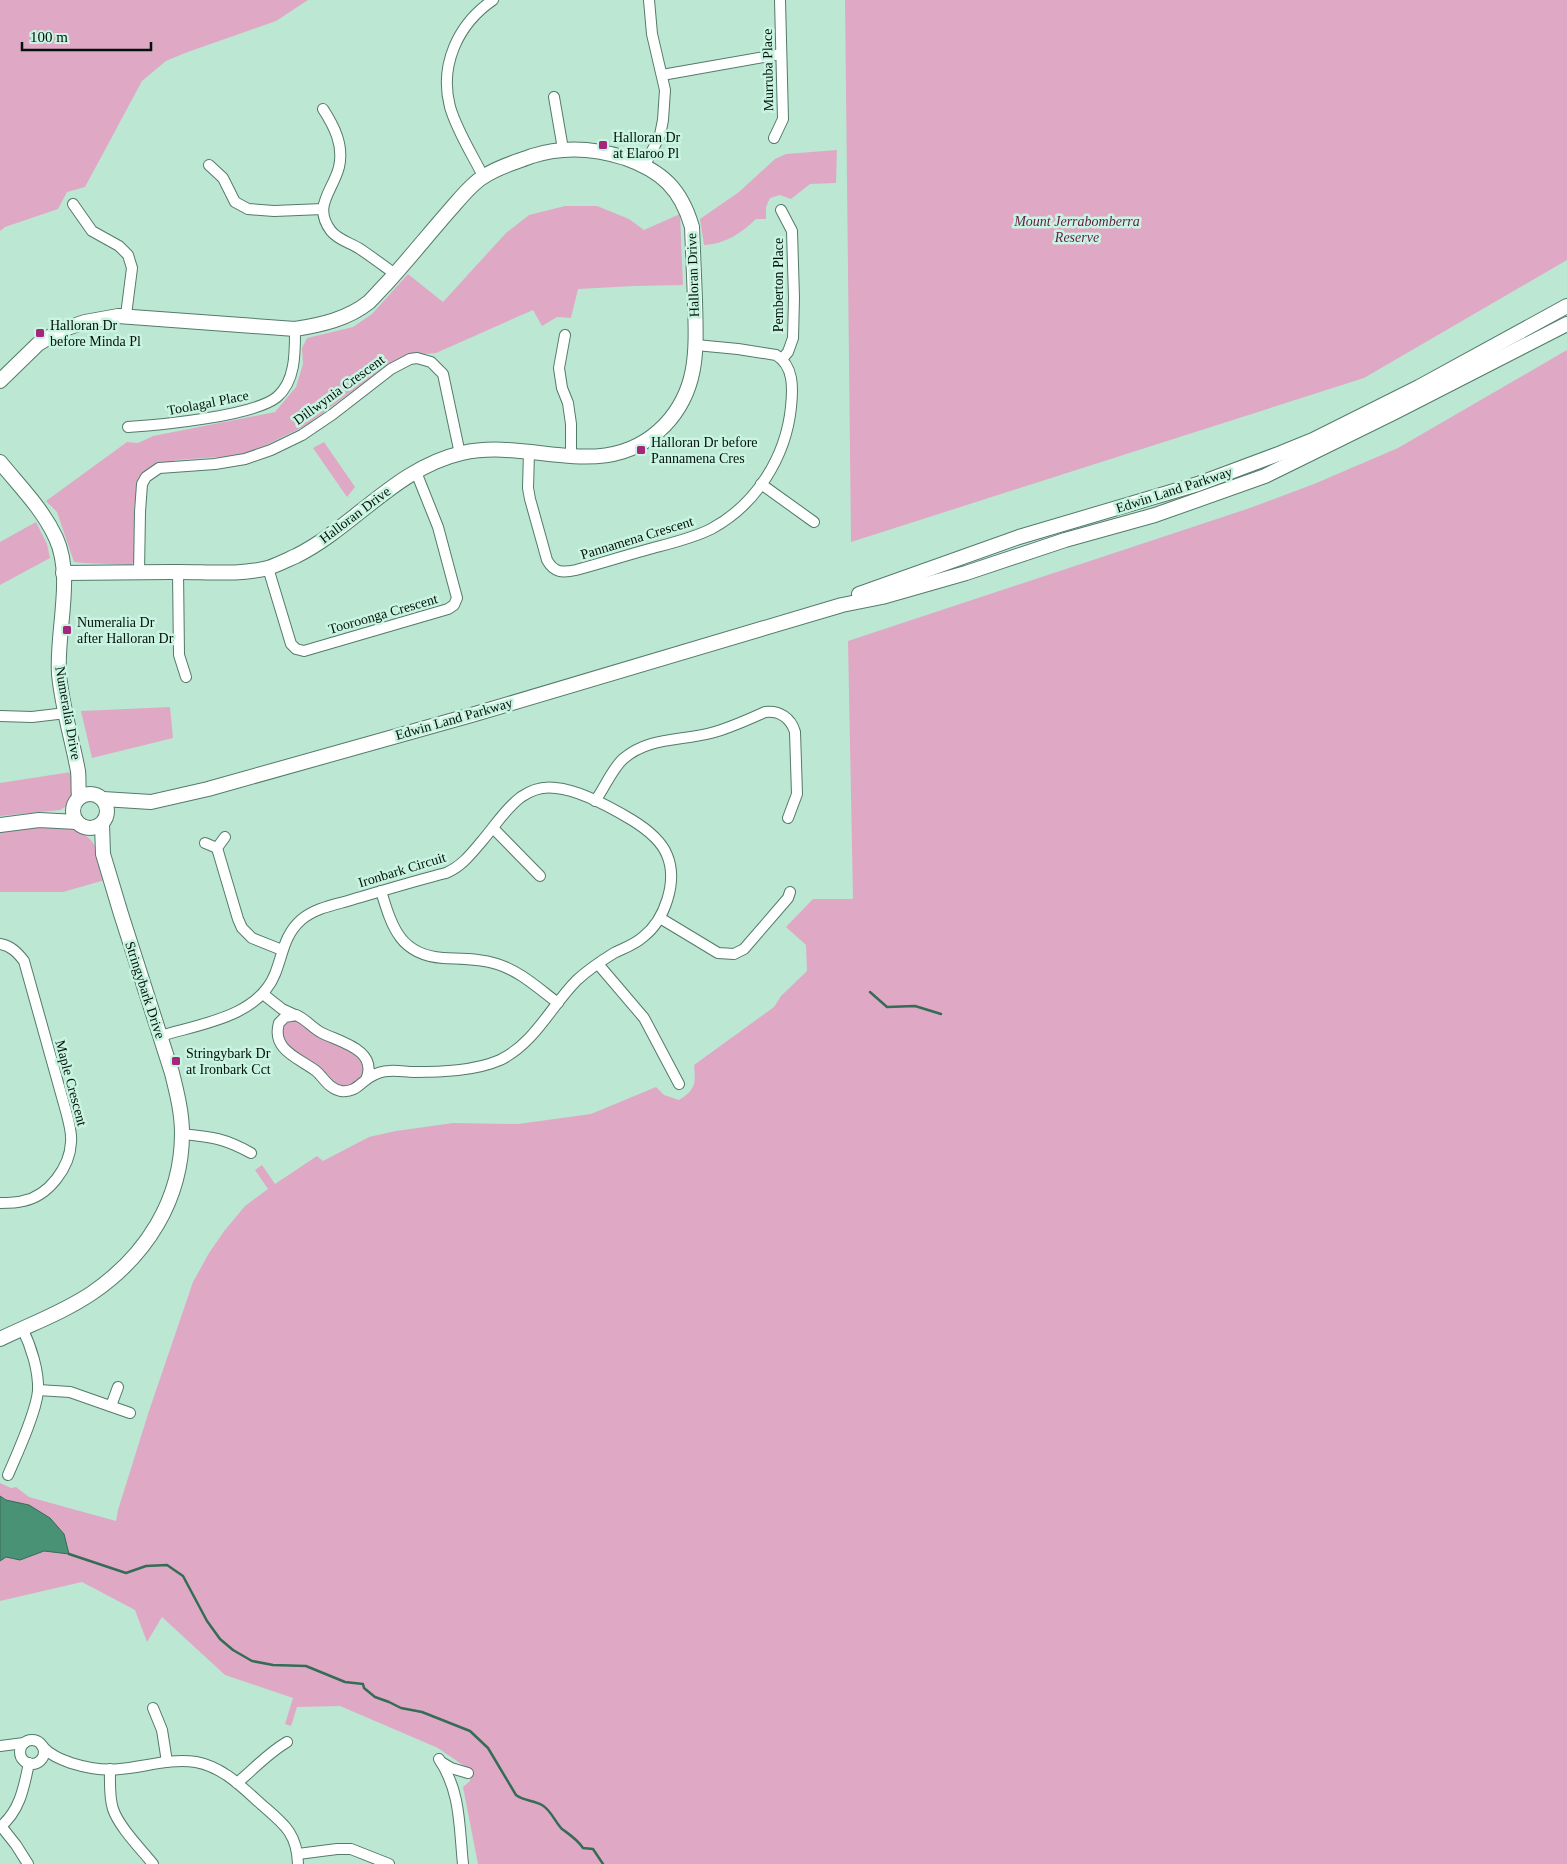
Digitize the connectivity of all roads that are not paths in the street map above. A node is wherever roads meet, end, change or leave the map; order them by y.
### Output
1 (493, 0) edge
2 (649, 0) edge
3 (780, 0) edge
4 (781, 54) junction
5 (662, 75) junction
6 (554, 97) dead end
7 (323, 109) dead end
8 (774, 138) dead end
9 (563, 149) junction
10 (210, 165) dead end
11 (645, 165) junction
12 (483, 176) junction
13 (72, 204) dead end
14 (323, 209) junction
15 (781, 210) dead end
16 (395, 274) junction
17 (1567, 306) edge
18 (126, 315) junction
19 (1567, 324) edge
20 (295, 329) junction
21 (565, 336) dead end
22 (696, 345) junction
23 (782, 359) junction
24 (0, 381) edge
25 (128, 427) dead end
26 (530, 452) junction
27 (460, 454) junction
28 (571, 457) junction
29 (0, 462) edge
30 (416, 472) junction
31 (761, 484) junction
32 (814, 522) dead end
33 (268, 568) junction
34 (139, 572) junction
35 (178, 572) junction
36 (64, 573) junction
37 (763, 628) junction
38 (186, 677) dead end
39 (66, 713) junction
40 (0, 716) edge
41 (595, 801) junction
42 (144, 802) junction
43 (85, 808) junction
44 (788, 818) dead end
45 (104, 820) junction
46 (0, 825) edge
47 (492, 828) junction
48 (225, 837) dead end
49 (205, 842) dead end
50 (217, 848) junction
51 (104, 854) junction
52 (540, 876) dead end
53 (381, 891) junction
54 (790, 892) dead end
55 (660, 918) junction
56 (0, 944) edge
57 (282, 950) junction
58 (598, 964) junction
59 (263, 994) junction
60 (558, 1003) junction
61 (295, 1015) junction
62 (278, 1026) junction
63 (160, 1036) junction
64 (364, 1057) junction
65 (396, 1071) junction
66 (366, 1080) junction
67 (679, 1084) dead end
68 (182, 1134) junction
69 (251, 1154) dead end
70 (0, 1202) edge
71 (22, 1328) junction
72 (0, 1339) edge
73 (118, 1387) dead end
74 (38, 1390) junction
75 (111, 1406) junction
76 (130, 1413) dead end
77 (8, 1475) dead end
78 (153, 1708) dead end
79 (287, 1742) dead end
80 (24, 1743) junction
81 (1, 1746) edge
82 (42, 1746) junction
83 (59, 1759) junction
84 (30, 1760) junction
85 (168, 1762) junction
86 (110, 1770) junction
87 (468, 1773) dead end
88 (237, 1783) junction
89 (1, 1827) edge
90 (298, 1859) edge
91 (28, 1864) edge
92 (153, 1864) edge
93 (388, 1864) edge
94 (463, 1864) edge

1 - 12 street
2 - 5 street
3 - 4 street, Murruba Place
4 - 5 street
4 - 8 street, Murruba Place
5 - 11 street
6 - 9 street
7 - 14 street
9 - 11 street, Halloran Drive
9 - 12 street, Halloran Drive
10 - 14 street
11 - 22 street, Halloran Drive
12 - 16 street, Halloran Drive
13 - 18 street
14 - 16 street
15 - 23 street, Pemberton Place
16 - 20 street, Halloran Drive
17 - 37 street, Edwin Land Parkway
18 - 20 street, Halloran Drive
18 - 24 street, Halloran Drive
19 - 37 street, Edwin Land Parkway
20 - 25 street, Toolagal Place
21 - 28 street
22 - 23 street
22 - 28 street, Halloran Drive
23 - 31 street, Pannamena Crescent
26 - 27 street, Halloran Drive
26 - 28 street, Halloran Drive
26 - 31 street, Pannamena Crescent
27 - 30 street, Halloran Drive
27 - 34 street, Dillwynia Crescent
29 - 36 street, Numeralia Drive
30 - 33 street, Halloran Drive
30 - 33 street, Tooroonga Crescent
31 - 32 street
33 - 35 street, Halloran Drive
34 - 35 street, Halloran Drive
34 - 36 street, Halloran Drive
35 - 38 street
36 - 39 street, Numeralia Drive
37 - 42 street, Edwin Land Parkway
39 - 40 street
39 - 43 street, Numeralia Drive
41 - 44 street
41 - 47 street, Ironbark Circuit
41 - 55 street, Ironbark Circuit
42 - 43 street, Edwin Land Parkway
42 - 45 street, Edwin Land Parkway
43 - 45 street, Numeralia Drive
43 - 45 street, Edwin Land Parkway
43 - 46 street, Edwin Land Parkway
43 - 51 street, Stringybark Drive
45 - 51 street, Stringybark Drive
47 - 52 street
47 - 53 street, Ironbark Circuit
48 - 50 street
49 - 50 street
50 - 57 street
51 - 63 street, Stringybark Drive
53 - 57 street, Ironbark Circuit
53 - 60 street
54 - 55 street
55 - 58 street, Ironbark Circuit
56 - 70 street, Maple Crescent
57 - 59 street, Ironbark Circuit
58 - 60 street, Ironbark Circuit
58 - 67 street
59 - 61 street, Ironbark Circuit
59 - 62 street, Ironbark Circuit
59 - 63 street, Ironbark Circuit
60 - 65 street, Ironbark Circuit
61 - 62 street
61 - 64 street, Ironbark Circuit
62 - 66 street, Ironbark Circuit
63 - 68 street, Stringybark Drive
64 - 65 street, Ironbark Circuit
64 - 66 street
65 - 66 street, Ironbark Circuit
68 - 69 street
68 - 71 street, Stringybark Drive
71 - 72 street, Stringybark Drive
71 - 74 street
73 - 75 street
74 - 75 street
74 - 77 street
75 - 76 street
78 - 85 street
79 - 88 street
80 - 81 street
80 - 82 street
80 - 84 street
81 - 84 street
82 - 83 street
82 - 84 street
83 - 84 street
83 - 86 street
84 - 89 street
85 - 86 street
85 - 88 street
86 - 92 street
87 - 94 street
88 - 90 street
89 - 91 street
90 - 93 street

